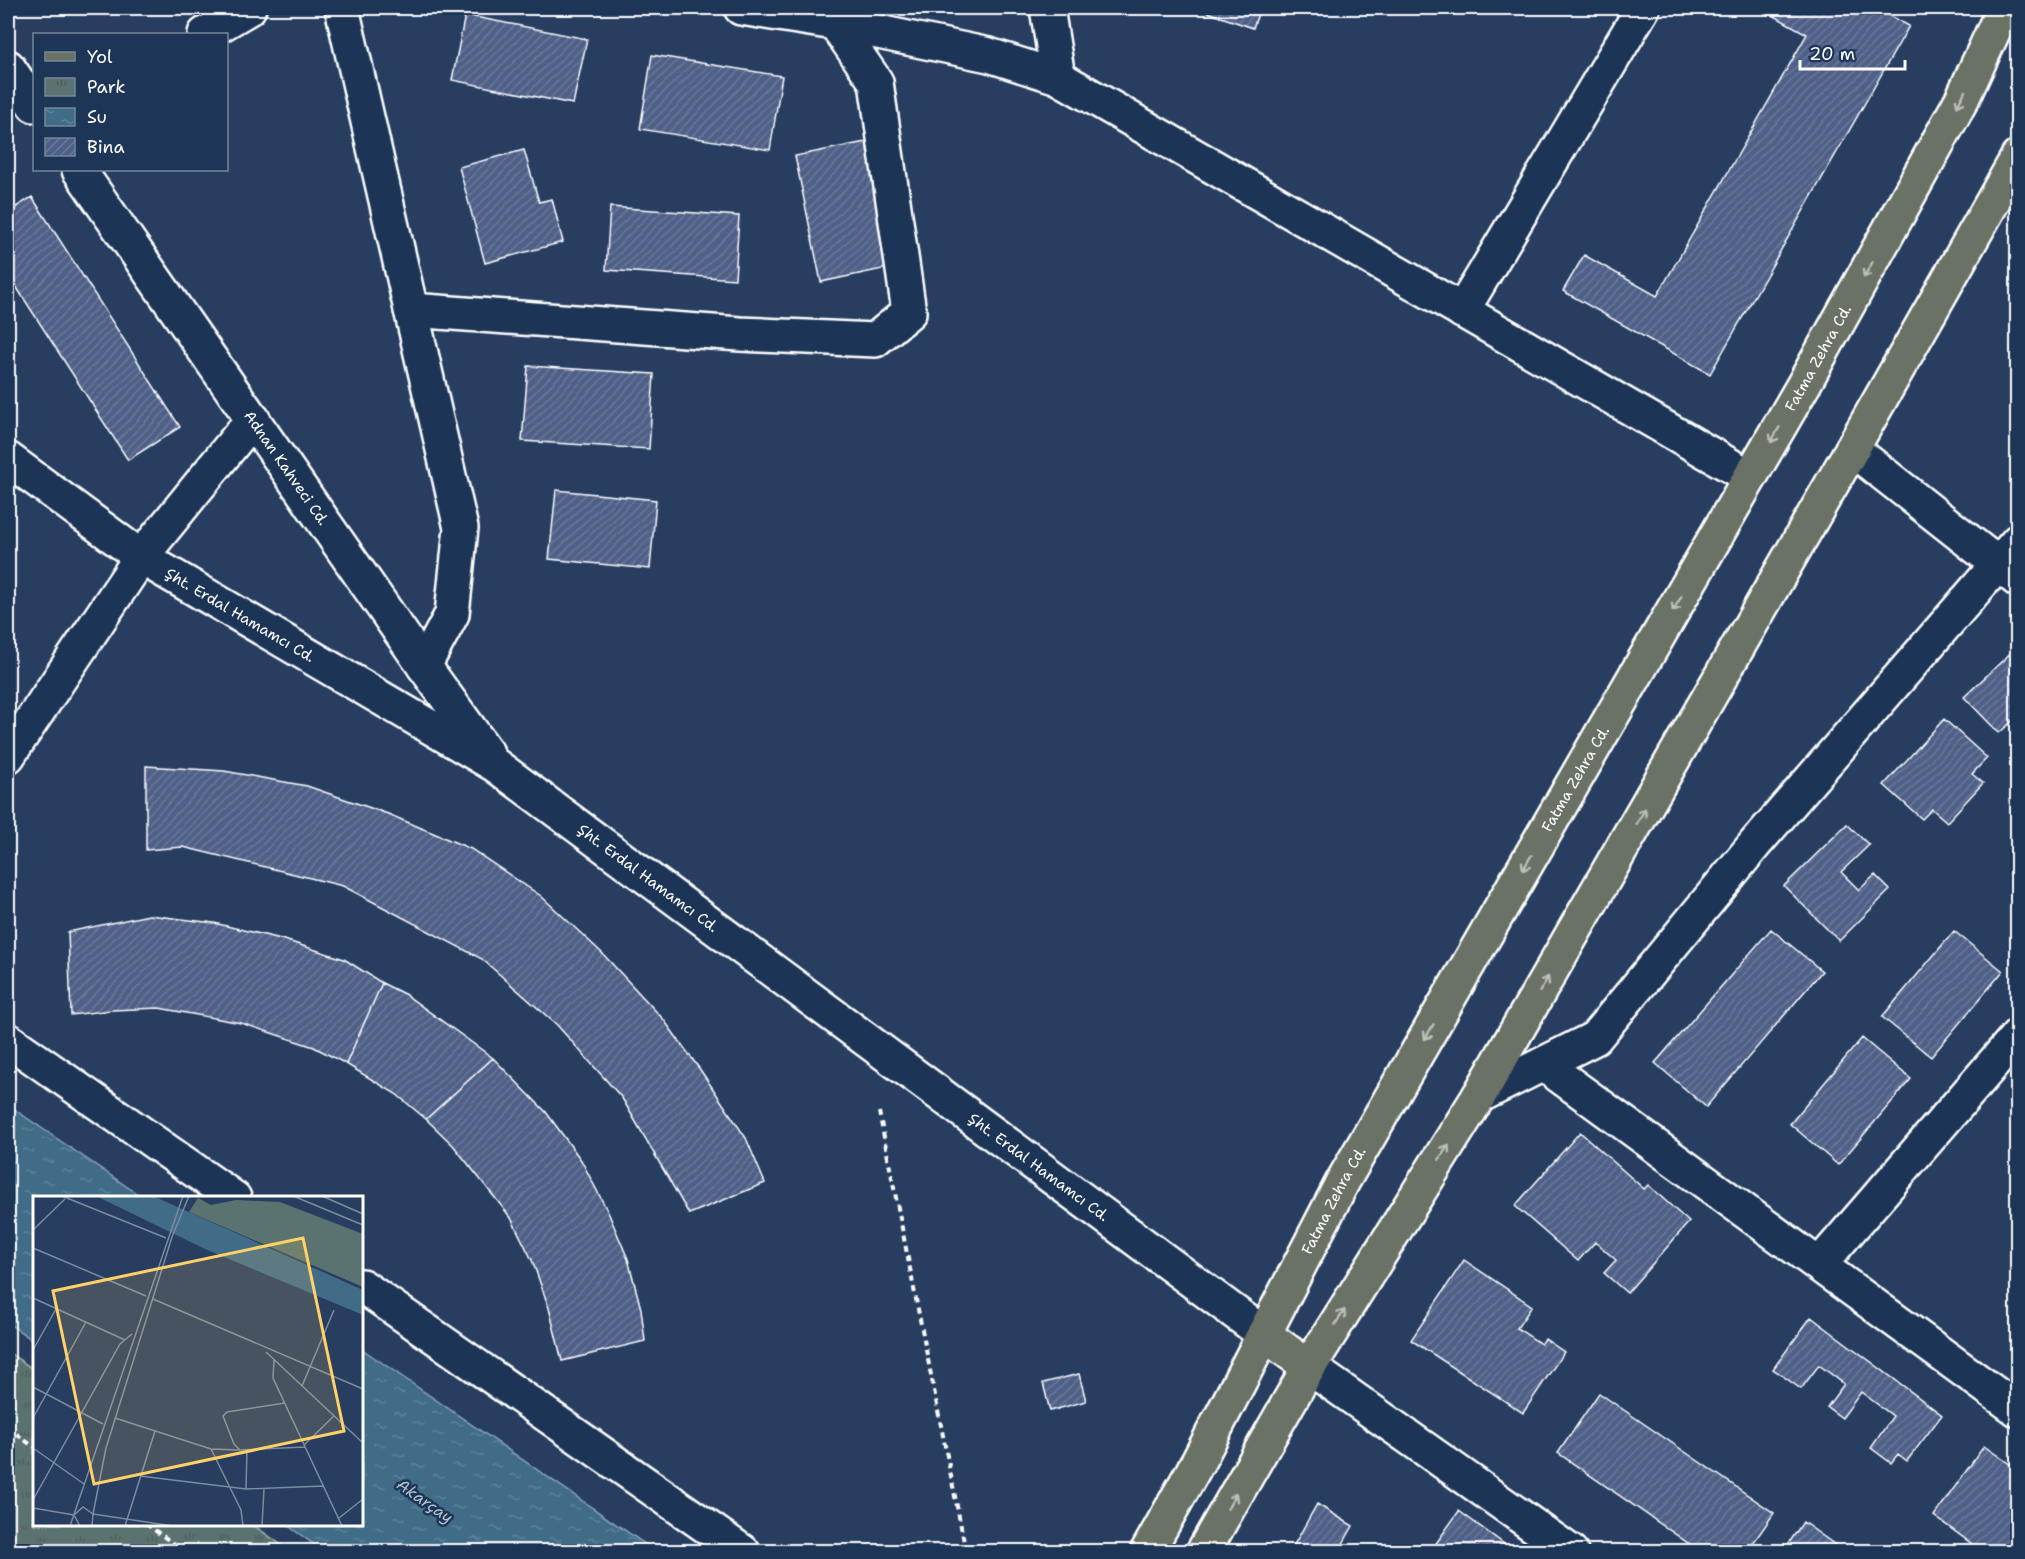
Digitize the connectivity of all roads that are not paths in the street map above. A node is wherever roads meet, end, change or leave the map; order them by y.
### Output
1 (249, 8) edge
2 (342, 8) edge
3 (741, 8) edge
4 (1047, 8) edge
5 (1643, 8) edge
6 (2004, 8) edge
7 (779, 11) edge
8 (835, 23) junction
9 (207, 33) edge
10 (8, 67) edge
11 (1058, 77) junction
12 (33, 104) edge
13 (2018, 157) edge
14 (80, 171) edge
15 (411, 310) junction
16 (1462, 311) junction
17 (253, 420) junction
18 (1852, 449) junction
19 (8, 459) edge
20 (1750, 477) junction
21 (141, 557) junction
22 (2011, 562) edge
23 (424, 666) junction
24 (8, 756) edge
25 (495, 765) junction
26 (2018, 1035) edge
27 (8, 1040) edge
28 (1543, 1064) junction
29 (1479, 1096) junction
30 (233, 1196) edge
31 (1820, 1264) junction
32 (363, 1287) edge
33 (1264, 1334) junction
34 (1309, 1367) junction
35 (2018, 1410) edge
36 (743, 1551) edge
37 (1147, 1551) edge
38 (1203, 1551) edge
39 (1571, 1551) edge

1 - 9 street
2 - 15 street
3 - 7 street
4 - 11 street
5 - 16 street
6 -> 20 main road, Fatma Zehra Cd.
7 - 8 street
8 - 11 street
8 - 15 street
10 - 12 street
11 - 16 street
13 - 18 main road
14 - 17 street, Adnan Kahveci Cd.
15 - 23 street
16 - 20 street
17 - 21 street
17 - 23 street, Adnan Kahveci Cd.
18 - 22 street
29 -> 18 main road
19 - 21 street, Şht. Erdal Hamamcı Cd.
20 -> 33 main road, Fatma Zehra Cd.
21 - 24 street
21 - 25 street, Şht. Erdal Hamamcı Cd.
22 - 28 street
23 - 25 street, Adnan Kahveci Cd.
25 - 33 street, Şht. Erdal Hamamcı Cd.
26 - 31 street
27 - 30 street
28 - 29 street
28 - 31 street
34 -> 29 main road
31 - 35 street
32 - 36 street
33 - 34 main road
33 - 37 main road, Fatma Zehra Cd.
38 -> 34 main road
34 - 39 street

